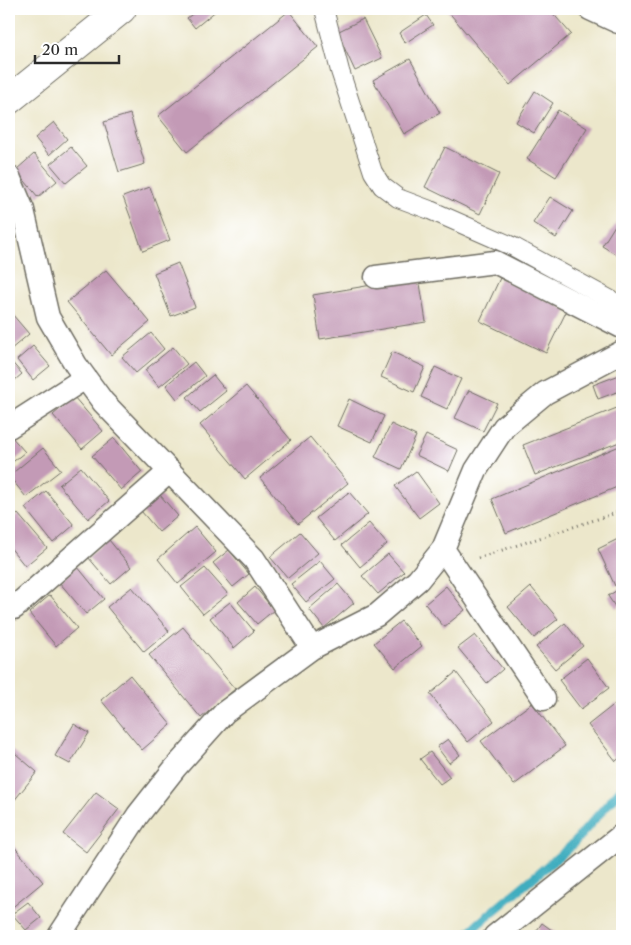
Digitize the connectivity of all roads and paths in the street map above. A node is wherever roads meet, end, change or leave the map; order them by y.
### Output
1 (122, 9) edge
2 (324, 9) edge
3 (590, 9) edge
4 (622, 22) edge
5 (9, 100) edge
6 (9, 177) edge
7 (376, 277) dead end
8 (622, 306) edge
9 (622, 328) edge
10 (622, 352) edge
11 (85, 378) junction
12 (9, 427) edge
13 (170, 471) junction
14 (622, 511) edge
15 (449, 557) junction
16 (9, 608) edge
17 (312, 648) junction
18 (544, 699) dead end
19 (622, 835) edge
20 (59, 936) edge
21 (495, 936) edge

1 - 5 highway
2 - 8 street
3 - 4 street
6 - 11 street
7 - 9 street
10 - 15 street
11 - 12 street
11 - 13 street
13 - 16 street
13 - 17 street
14 - 15 path
15 - 17 street
15 - 18 street
17 - 20 street
19 - 21 street

